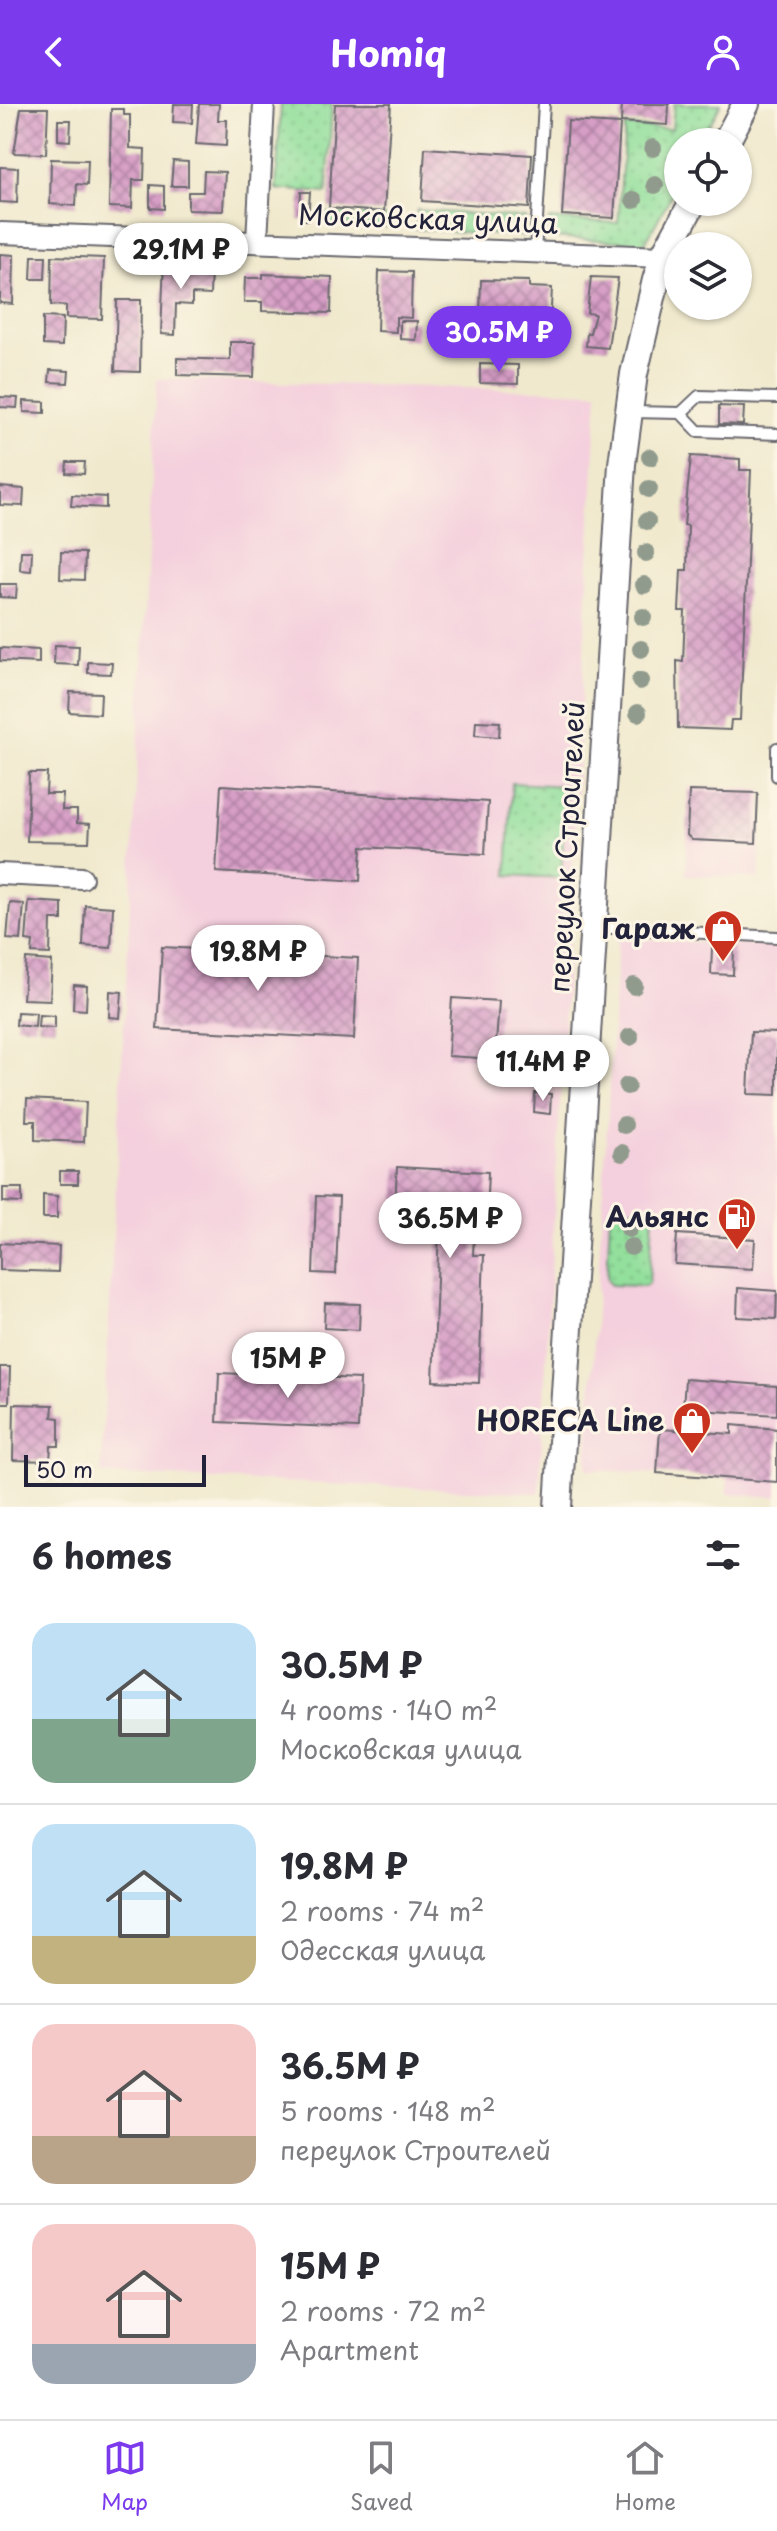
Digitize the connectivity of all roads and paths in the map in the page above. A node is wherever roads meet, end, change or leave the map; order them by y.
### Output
1 (264, 104) edge
2 (544, 104) edge
3 (746, 104) edge
4 (733, 128) edge
5 (685, 216) edge
6 (0, 233) edge
7 (257, 241) junction
8 (535, 252) junction
9 (663, 257) junction
10 (777, 398) edge
11 (628, 412) junction
12 (681, 413) junction
13 (777, 434) edge
14 (777, 748) edge
15 (777, 776) edge
16 (0, 874) edge
17 (82, 878) dead end
18 (594, 927) junction
19 (777, 937) edge
20 (558, 1507) edge

1 - 7 street
2 - 8 lane
3 - 4 street
5 - 9 street, переулок Строителей
6 - 7 street, Московская улица
7 - 8 street, Московская улица
8 - 9 street, Московская улица
9 - 11 street, переулок Строителей
10 - 12 lane
11 - 12 lane
11 - 18 street, переулок Строителей
12 - 13 lane
14 - 15 lane
16 - 17 street
18 - 19 lane
18 - 20 street, переулок Строителей

